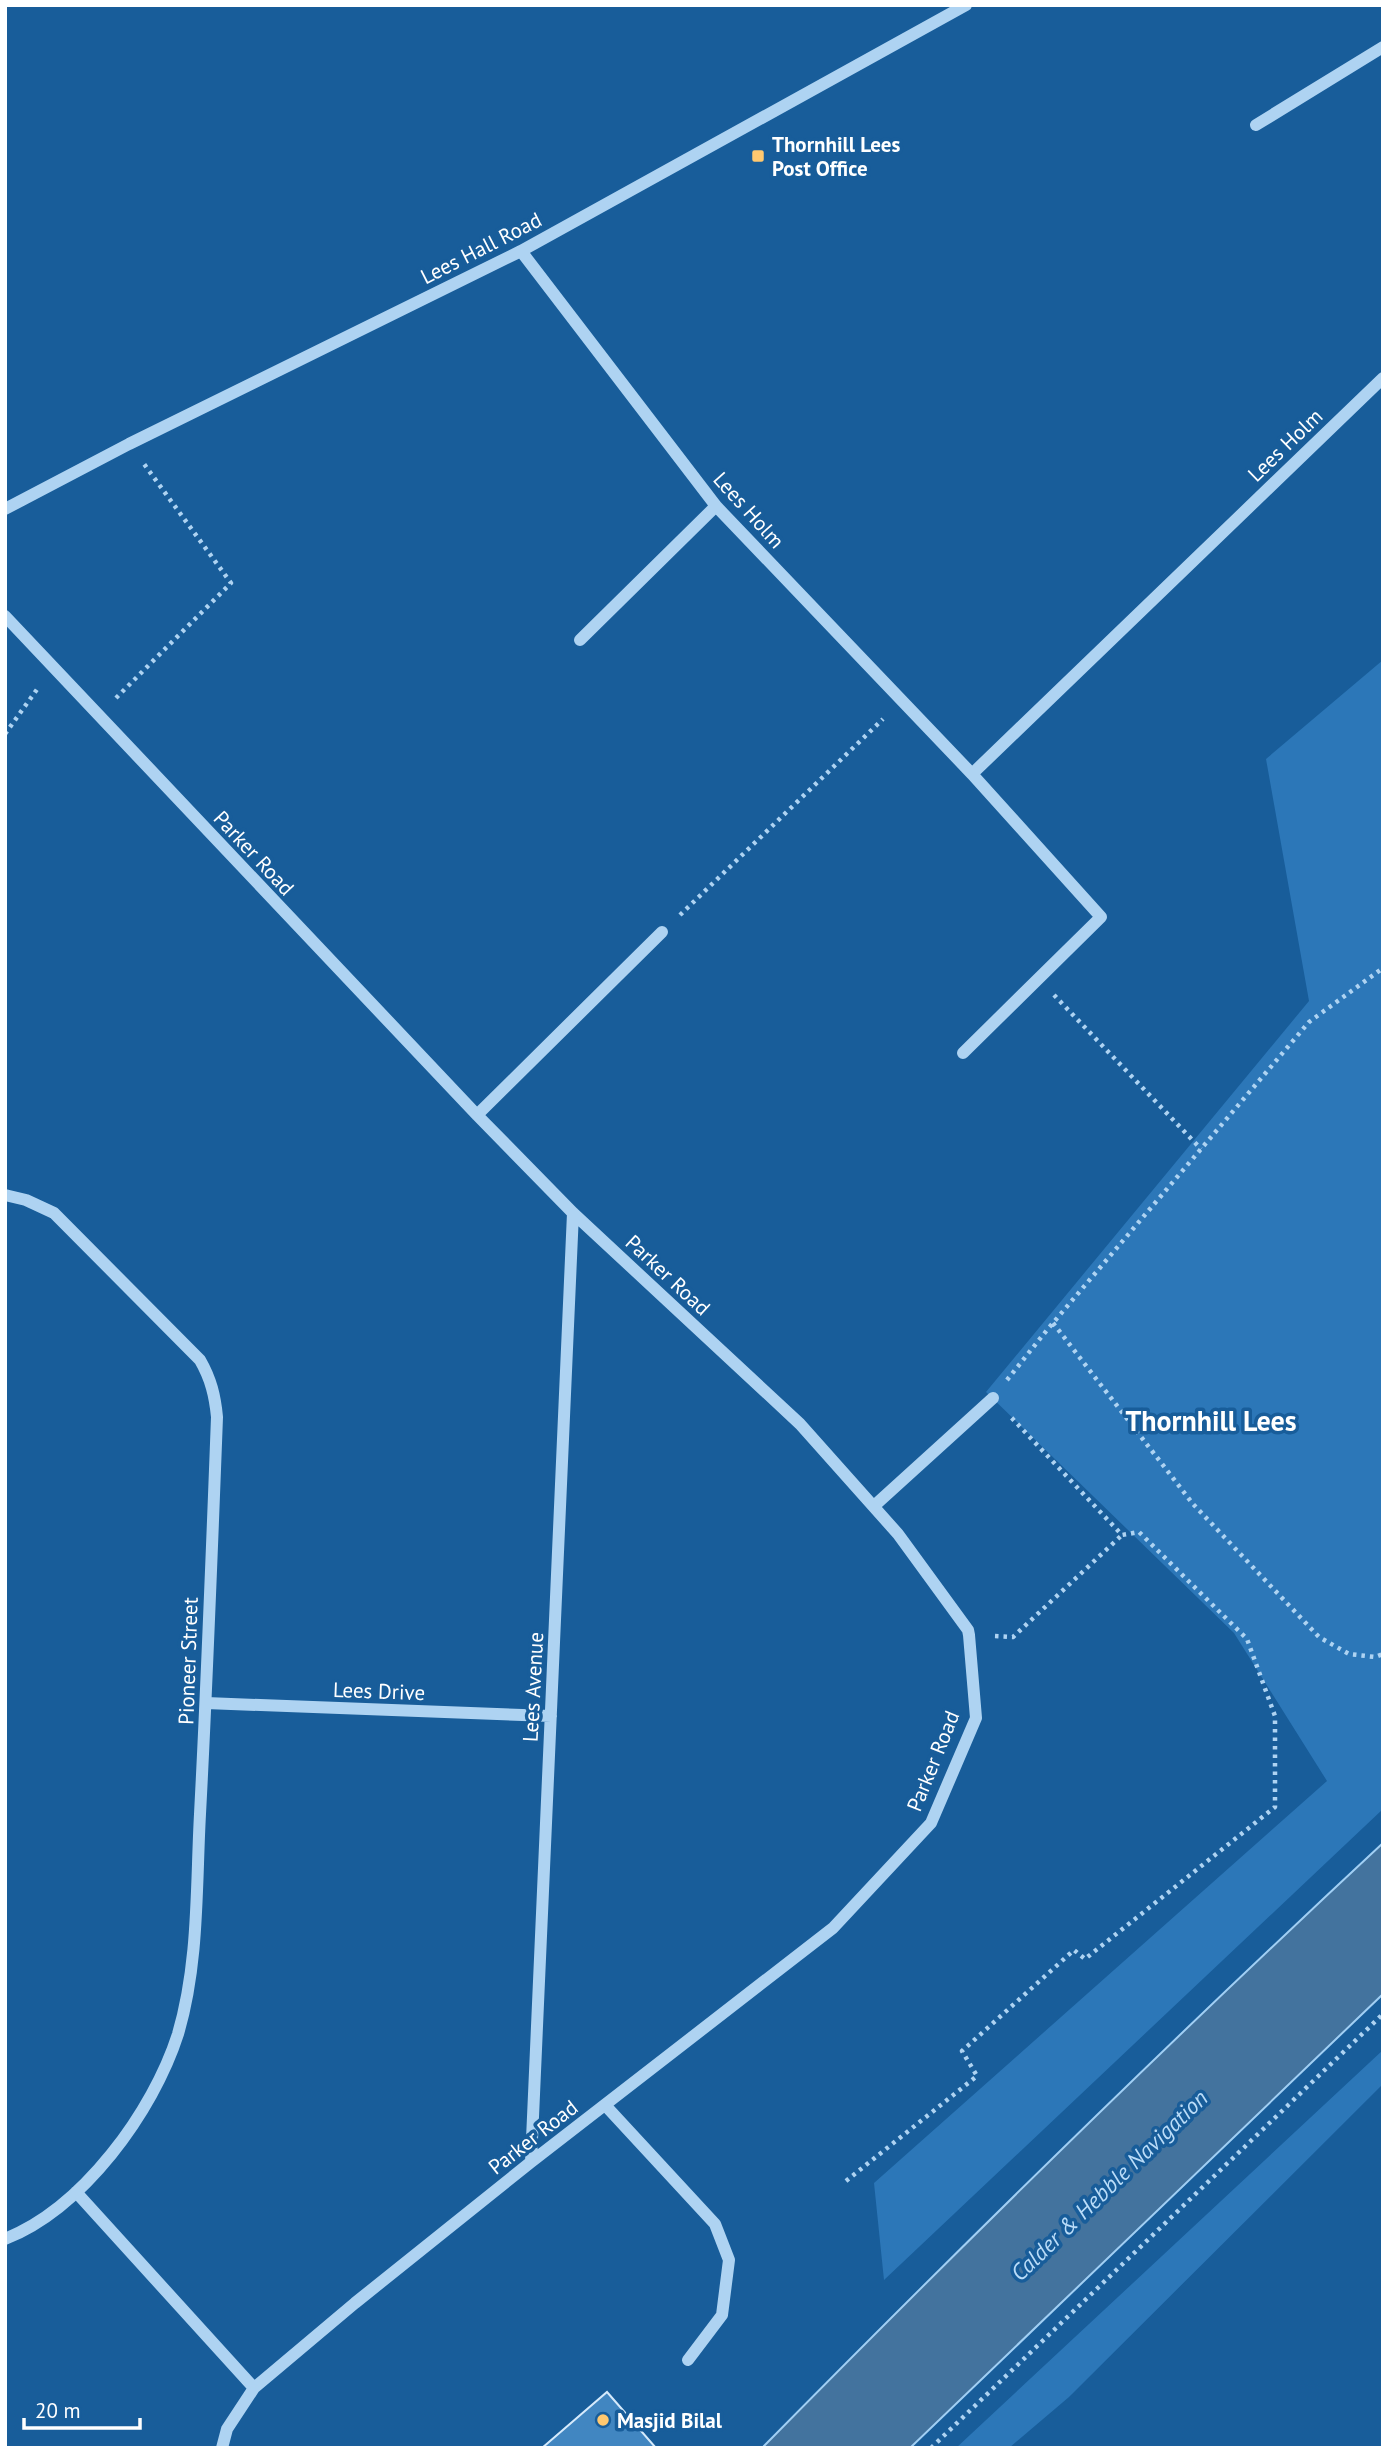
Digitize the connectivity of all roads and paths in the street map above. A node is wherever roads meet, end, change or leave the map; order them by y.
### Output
1 (966, 5) edge
2 (1383, 47) edge
3 (1256, 125) dead end
4 (521, 251) junction
5 (1383, 378) edge
6 (129, 444) junction
7 (716, 506) junction
8 (5, 509) edge
9 (5, 616) edge
10 (580, 640) dead end
11 (53, 668) junction
12 (901, 702) junction
13 (98, 716) junction
14 (5, 734) edge
15 (972, 774) junction
16 (662, 932) joint
17 (1383, 968) edge
18 (1038, 978) junction
19 (963, 1053) dead end
20 (477, 1115) junction
21 (1201, 1149) junction
22 (5, 1195) edge
23 (573, 1213) junction
24 (1053, 1324) junction
25 (993, 1398) junction
26 (874, 1506) junction
27 (1122, 1535) junction
28 (1013, 1637) dead end
29 (1383, 1654) edge
30 (206, 1703) junction
31 (551, 1716) junction
32 (1383, 2014) edge
33 (605, 2105) junction
34 (531, 2162) junction
35 (846, 2181) dead end
36 (76, 2192) junction
37 (5, 2239) edge
38 (688, 2360) dead end
39 (254, 2388) junction
40 (222, 2448) edge
41 (931, 2448) edge

1 - 4 street, Lees Hall Road
2 - 3 street
4 - 6 street, Lees Hall Road
4 - 7 street, Lees Holm
5 - 15 street, Lees Holm
6 - 8 street, Lees Hall Road
6 - 13 path
7 - 10 street
7 - 12 street, Lees Holm
9 - 11 street, Parker Road
11 - 13 street, Parker Road
11 - 14 path
12 - 15 street, Lees Holm
12 - 16 path
13 - 20 street, Parker Road
15 - 18 street, Lees Holm
16 - 20 street
17 - 21 path
18 - 19 street, Lees Holm
18 - 21 path
20 - 23 street, Parker Road
21 - 24 path
22 - 30 street, Pioneer Street
23 - 26 street, Parker Road
23 - 31 street, Lees Avenue
24 - 25 path
24 - 29 path
25 - 26 street
25 - 27 path
26 - 33 street, Parker Road
27 - 28 path
27 - 35 path
30 - 31 street, Lees Drive
30 - 36 street, Pioneer Street
31 - 34 street, Lees Avenue
32 - 41 path
33 - 34 street, Parker Road
33 - 38 street
34 - 39 street, Parker Road
36 - 37 street, Pioneer Street
36 - 39 street
39 - 40 street, Parker Road

